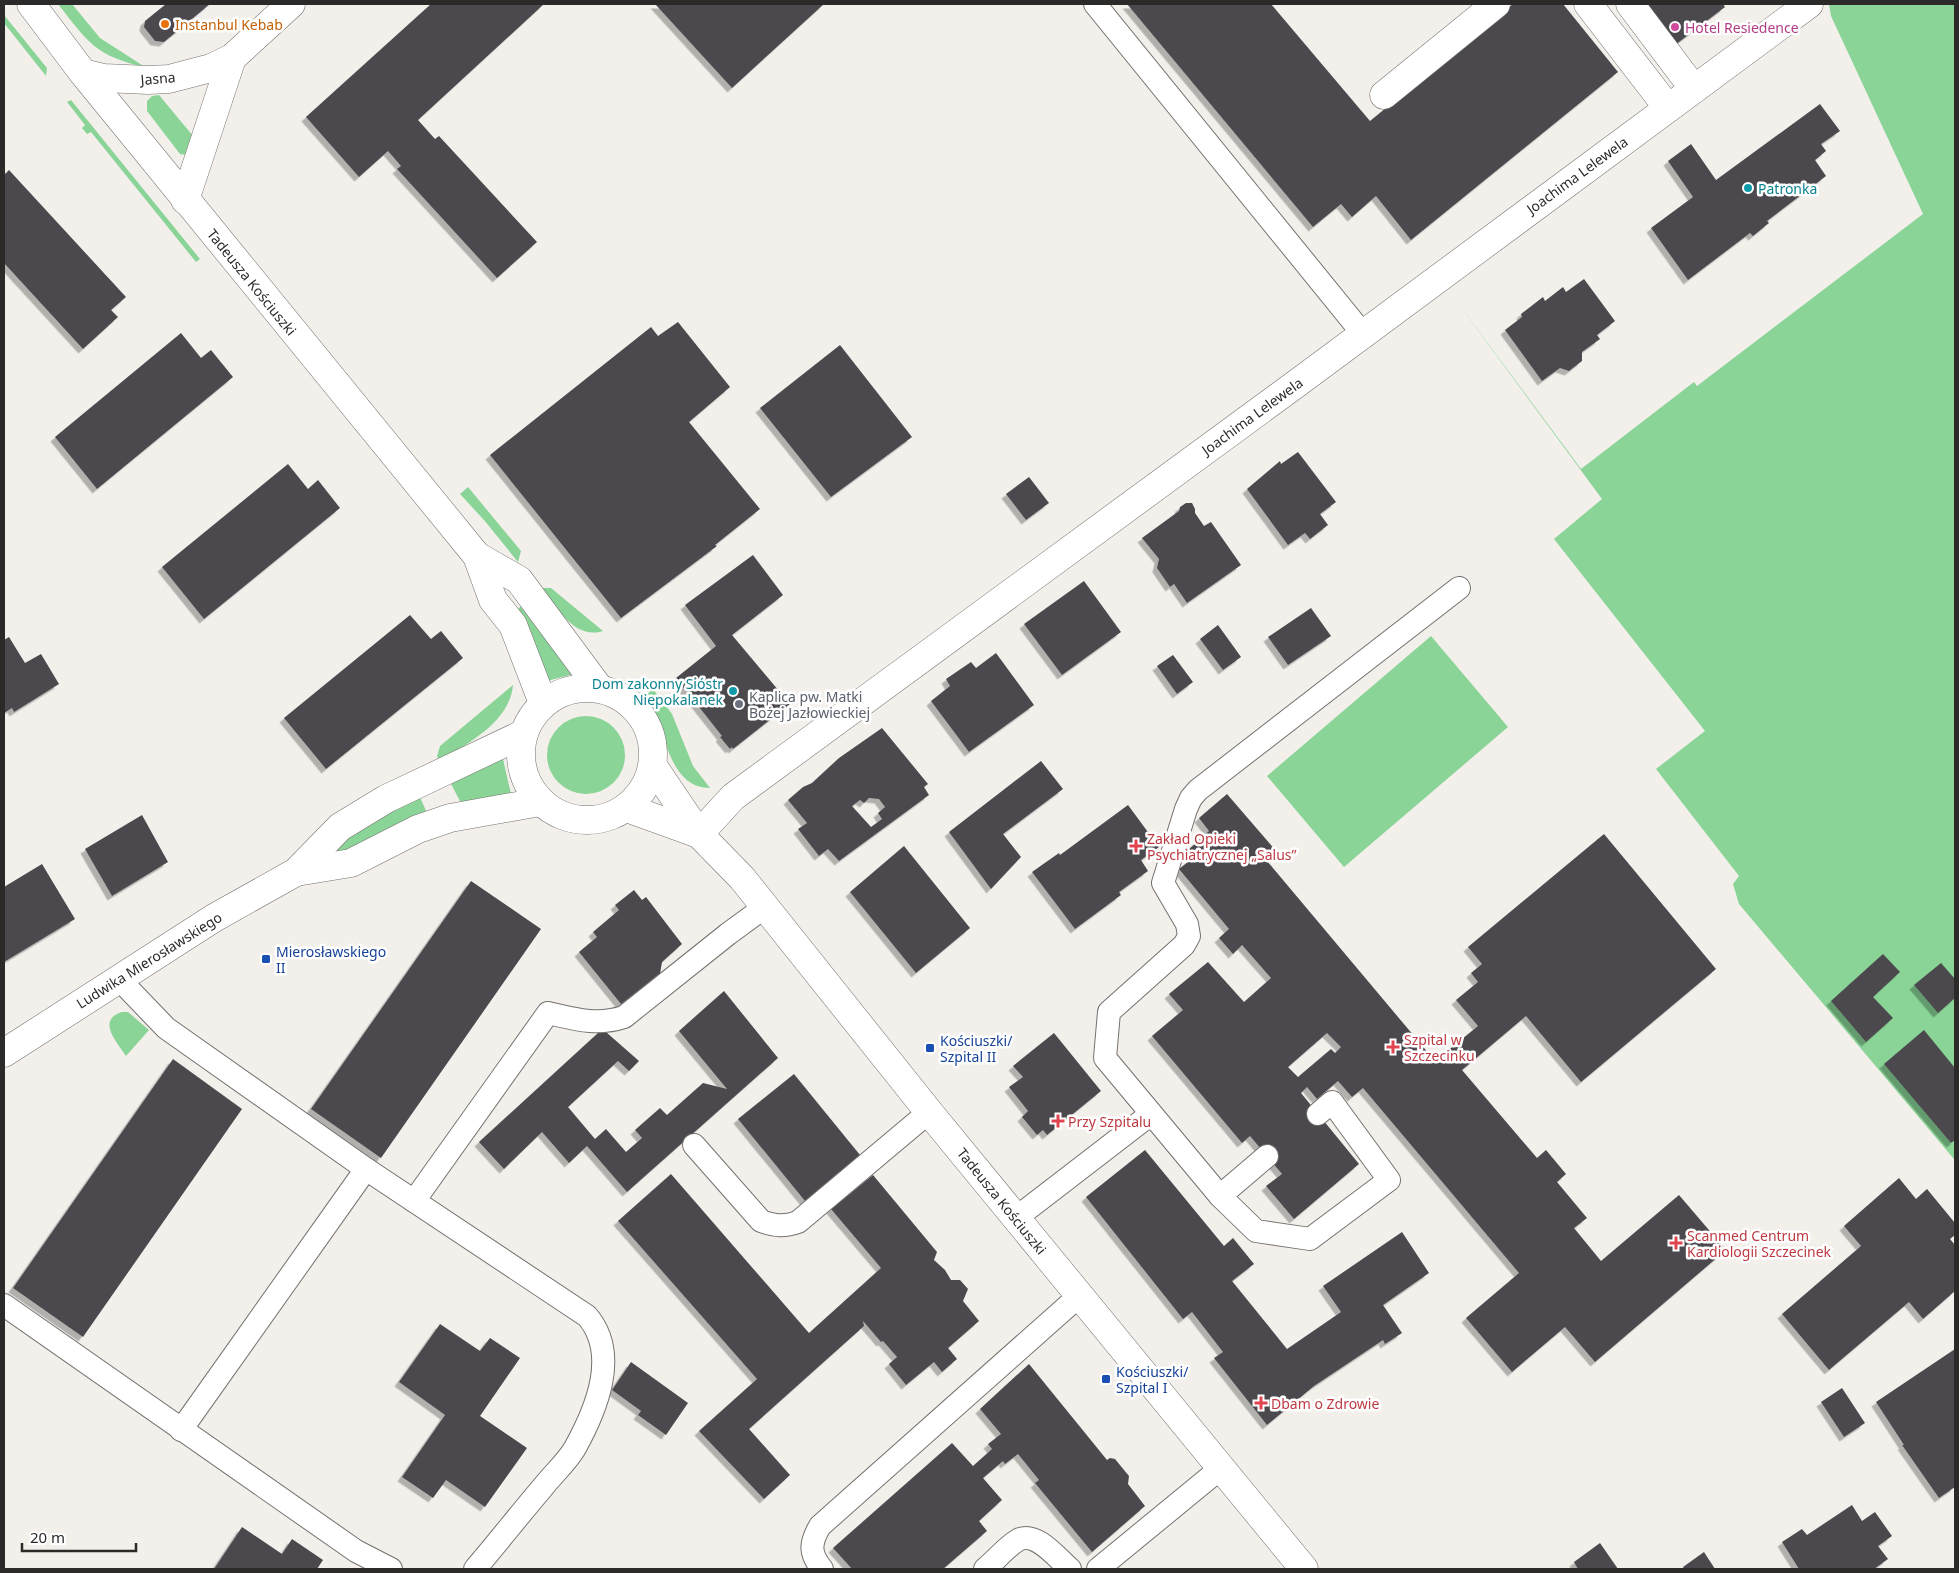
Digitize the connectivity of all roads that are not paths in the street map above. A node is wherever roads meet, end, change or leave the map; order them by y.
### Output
1 (31, 4) edge
2 (291, 4) edge
3 (1095, 4) edge
4 (1496, 4) edge
5 (1588, 4) edge
6 (1630, 4) edge
7 (1809, 4) edge
8 (232, 58) junction
9 (82, 73) junction
10 (1694, 88) junction
11 (1384, 95) dead end
12 (1668, 108) junction
13 (185, 200) junction
14 (1363, 334) junction
15 (477, 556) junction
16 (1460, 588) dead end
17 (599, 688) junction
18 (543, 703) junction
19 (522, 734) junction
20 (653, 766) junction
21 (540, 802) junction
22 (627, 808) junction
23 (699, 834) junction
24 (296, 872) junction
25 (765, 908) junction
26 (118, 978) junction
27 (4, 1053) edge
28 (929, 1112) junction
29 (1152, 1114) junction
30 (1318, 1114) dead end
31 (694, 1145) dead end
32 (1267, 1156) dead end
33 (366, 1169) junction
34 (1220, 1196) junction
35 (414, 1201) junction
36 (1016, 1218) junction
37 (1079, 1296) junction
38 (4, 1305) edge
39 (181, 1430) junction
40 (1221, 1468) junction
41 (391, 1569) edge
42 (475, 1569) edge
43 (822, 1569) edge
44 (985, 1569) edge
45 (1070, 1569) edge
46 (1098, 1569) edge
47 (1304, 1569) edge

1 - 9 street, Tadeusza Kościuszki
2 - 8 street, Jasna
3 - 14 lane
4 - 11 street
5 - 12 street
6 - 10 street
7 - 10 street, Joachima Lelewela
8 - 9 street, Jasna
8 - 13 street, Jasna
9 - 13 street, Tadeusza Kościuszki
10 - 12 street, Joachima Lelewela
12 - 14 street, Joachima Lelewela
13 - 15 street, Tadeusza Kościuszki
14 - 23 street, Joachima Lelewela
15 - 17 street, Tadeusza Kościuszki
15 - 18 street, Tadeusza Kościuszki
16 - 29 lane
17 - 18 street
17 - 20 street
18 - 19 street
19 - 21 street
19 - 24 street, Ludwika Mierosławskiego
20 - 22 street
20 - 23 street, Tadeusza Kościuszki
21 - 22 street
21 - 24 street, Ludwika Mierosławskiego
22 - 23 street, Tadeusza Kościuszki
23 - 25 street, Tadeusza Kościuszki
24 - 26 street, Ludwika Mierosławskiego
25 - 28 street, Tadeusza Kościuszki
25 - 35 lane
26 - 27 street, Ludwika Mierosławskiego
26 - 33 lane
28 - 31 lane
28 - 36 street, Tadeusza Kościuszki
29 - 34 lane
29 - 36 lane
30 - 34 lane
32 - 34 lane
33 - 35 lane
33 - 39 lane
35 - 42 lane
36 - 37 street, Tadeusza Kościuszki
37 - 40 street, Tadeusza Kościuszki
37 - 43 lane
38 - 39 lane
39 - 41 lane
40 - 46 lane
40 - 47 street, Tadeusza Kościuszki
44 - 45 lane

